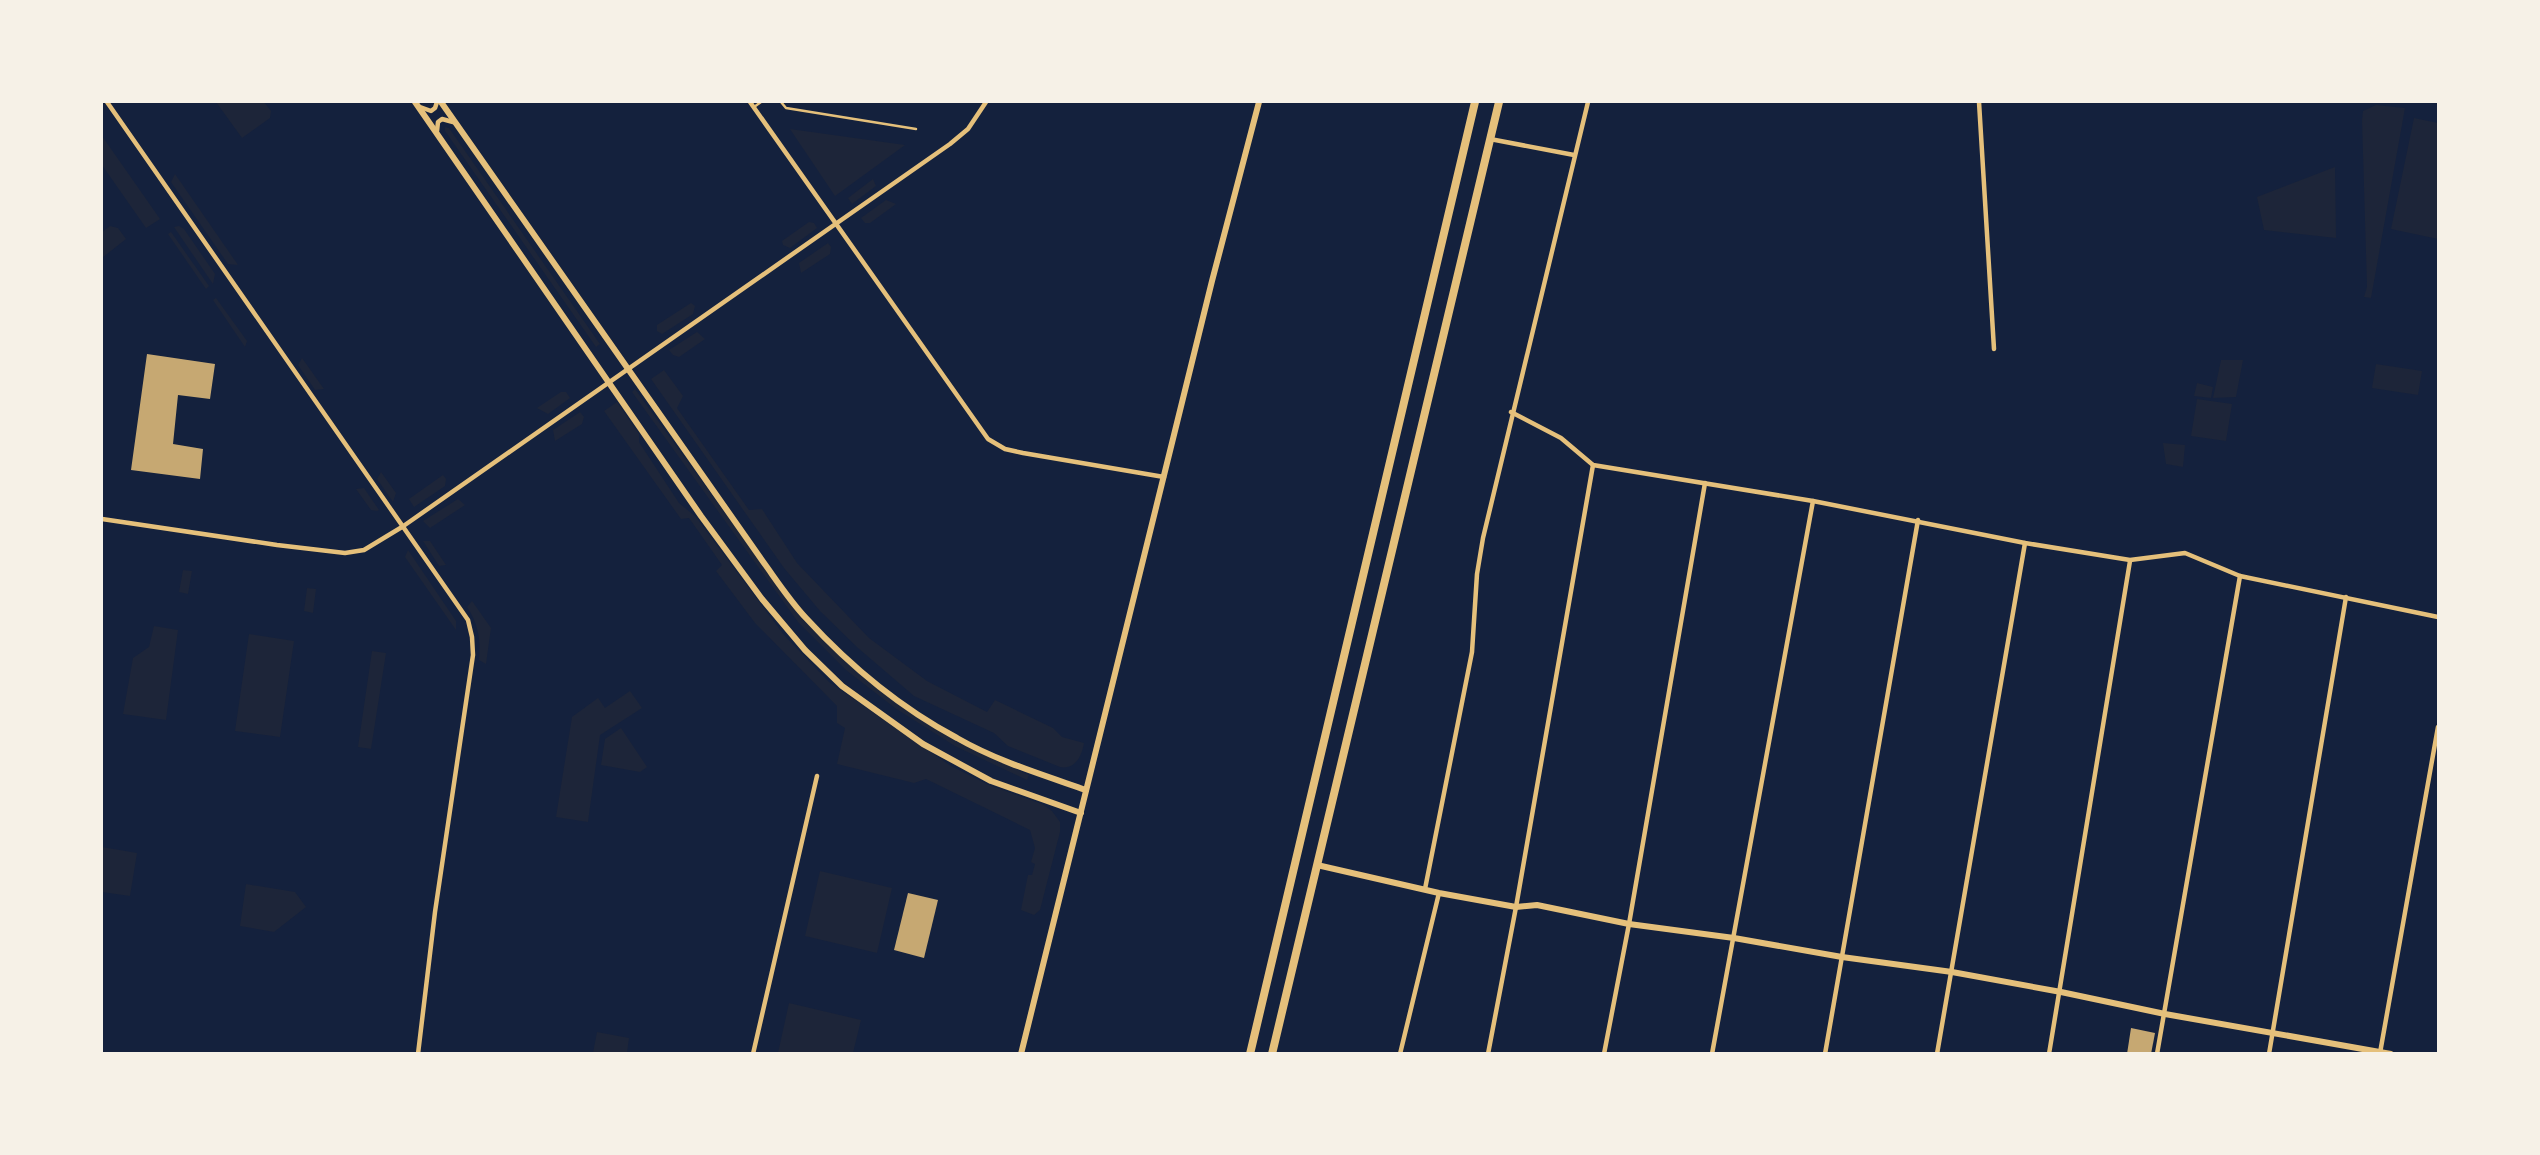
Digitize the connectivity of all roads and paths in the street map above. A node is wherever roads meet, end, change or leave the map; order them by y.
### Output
1 (107, 102) edge
2 (439, 102) edge
3 (761, 102) edge
4 (781, 102) edge
5 (986, 102) edge
6 (1259, 102) edge
7 (1475, 102) edge
8 (1499, 102) edge
9 (1588, 102) edge
10 (1979, 102) edge
11 (416, 103) edge
12 (752, 104) edge
13 (457, 124) junction
14 (916, 129) dead end
15 (439, 136) junction
16 (1490, 139) junction
17 (1574, 155) junction
18 (836, 225) junction
19 (1994, 349) dead end
20 (628, 369) junction
21 (609, 383) junction
22 (1511, 412) junction
23 (1593, 465) junction
24 (1164, 477) junction
25 (1705, 483) junction
26 (1813, 501) junction
27 (102, 519) edge
28 (1918, 520) junction
29 (402, 527) junction
30 (2025, 543) junction
31 (2130, 561) junction
32 (2240, 576) junction
33 (2346, 597) junction
34 (2438, 617) edge
35 (2438, 727) edge
36 (817, 776) dead end
37 (1086, 790) junction
38 (1081, 813) junction
39 (1317, 865) junction
40 (1425, 889) junction
41 (1439, 893) junction
42 (1516, 907) junction
43 (1629, 924) junction
44 (1734, 938) junction
45 (1842, 957) junction
46 (1952, 972) junction
47 (2061, 992) junction
48 (2165, 1014) junction
49 (2273, 1033) junction
50 (2380, 1053) edge
51 (418, 1054) edge
52 (753, 1054) edge
53 (1021, 1054) edge
54 (1250, 1054) edge
55 (1272, 1054) edge
56 (1400, 1054) edge
57 (1488, 1054) edge
58 (1604, 1054) edge
59 (1712, 1054) edge
60 (1825, 1054) edge
61 (1937, 1054) edge
62 (2049, 1054) edge
63 (2157, 1054) edge
64 (2269, 1054) edge
65 (2391, 1054) edge

1 - 29 street
2 - 11 street
2 - 13 street
3 - 12 lane
4 - 14 lane
5 - 18 street
6 - 24 street
7 - 54 highway
8 - 16 highway
9 - 17 street
10 - 19 street
11 - 15 street
12 - 18 street
13 - 15 street
13 - 20 street
15 - 21 street
16 - 17 street
16 - 39 highway
17 - 22 street
18 - 20 street
18 - 24 street
20 - 21 street
20 - 37 street
21 - 29 street
21 - 38 street
22 - 23 street
22 - 40 street
23 - 25 street
23 - 42 street
24 - 37 street
25 - 26 street
25 - 43 street
26 - 28 street
26 - 44 street
27 - 29 street
28 - 30 street
28 - 45 street
29 - 51 street
30 - 31 street
30 - 46 street
31 - 32 street
31 - 47 street
32 - 33 street
32 - 48 street
33 - 34 street
33 - 49 street
35 - 50 street
36 - 52 street
37 - 38 street
38 - 53 street
39 - 40 street
39 - 55 highway
40 - 41 street
41 - 42 street
41 - 56 street
42 - 43 street
42 - 57 street
43 - 44 street
43 - 58 street
44 - 45 street
44 - 59 street
45 - 46 street
45 - 60 street
46 - 47 street
46 - 61 street
47 - 48 street
47 - 62 street
48 - 49 street
48 - 63 street
49 - 50 street
49 - 64 street
50 - 65 street

